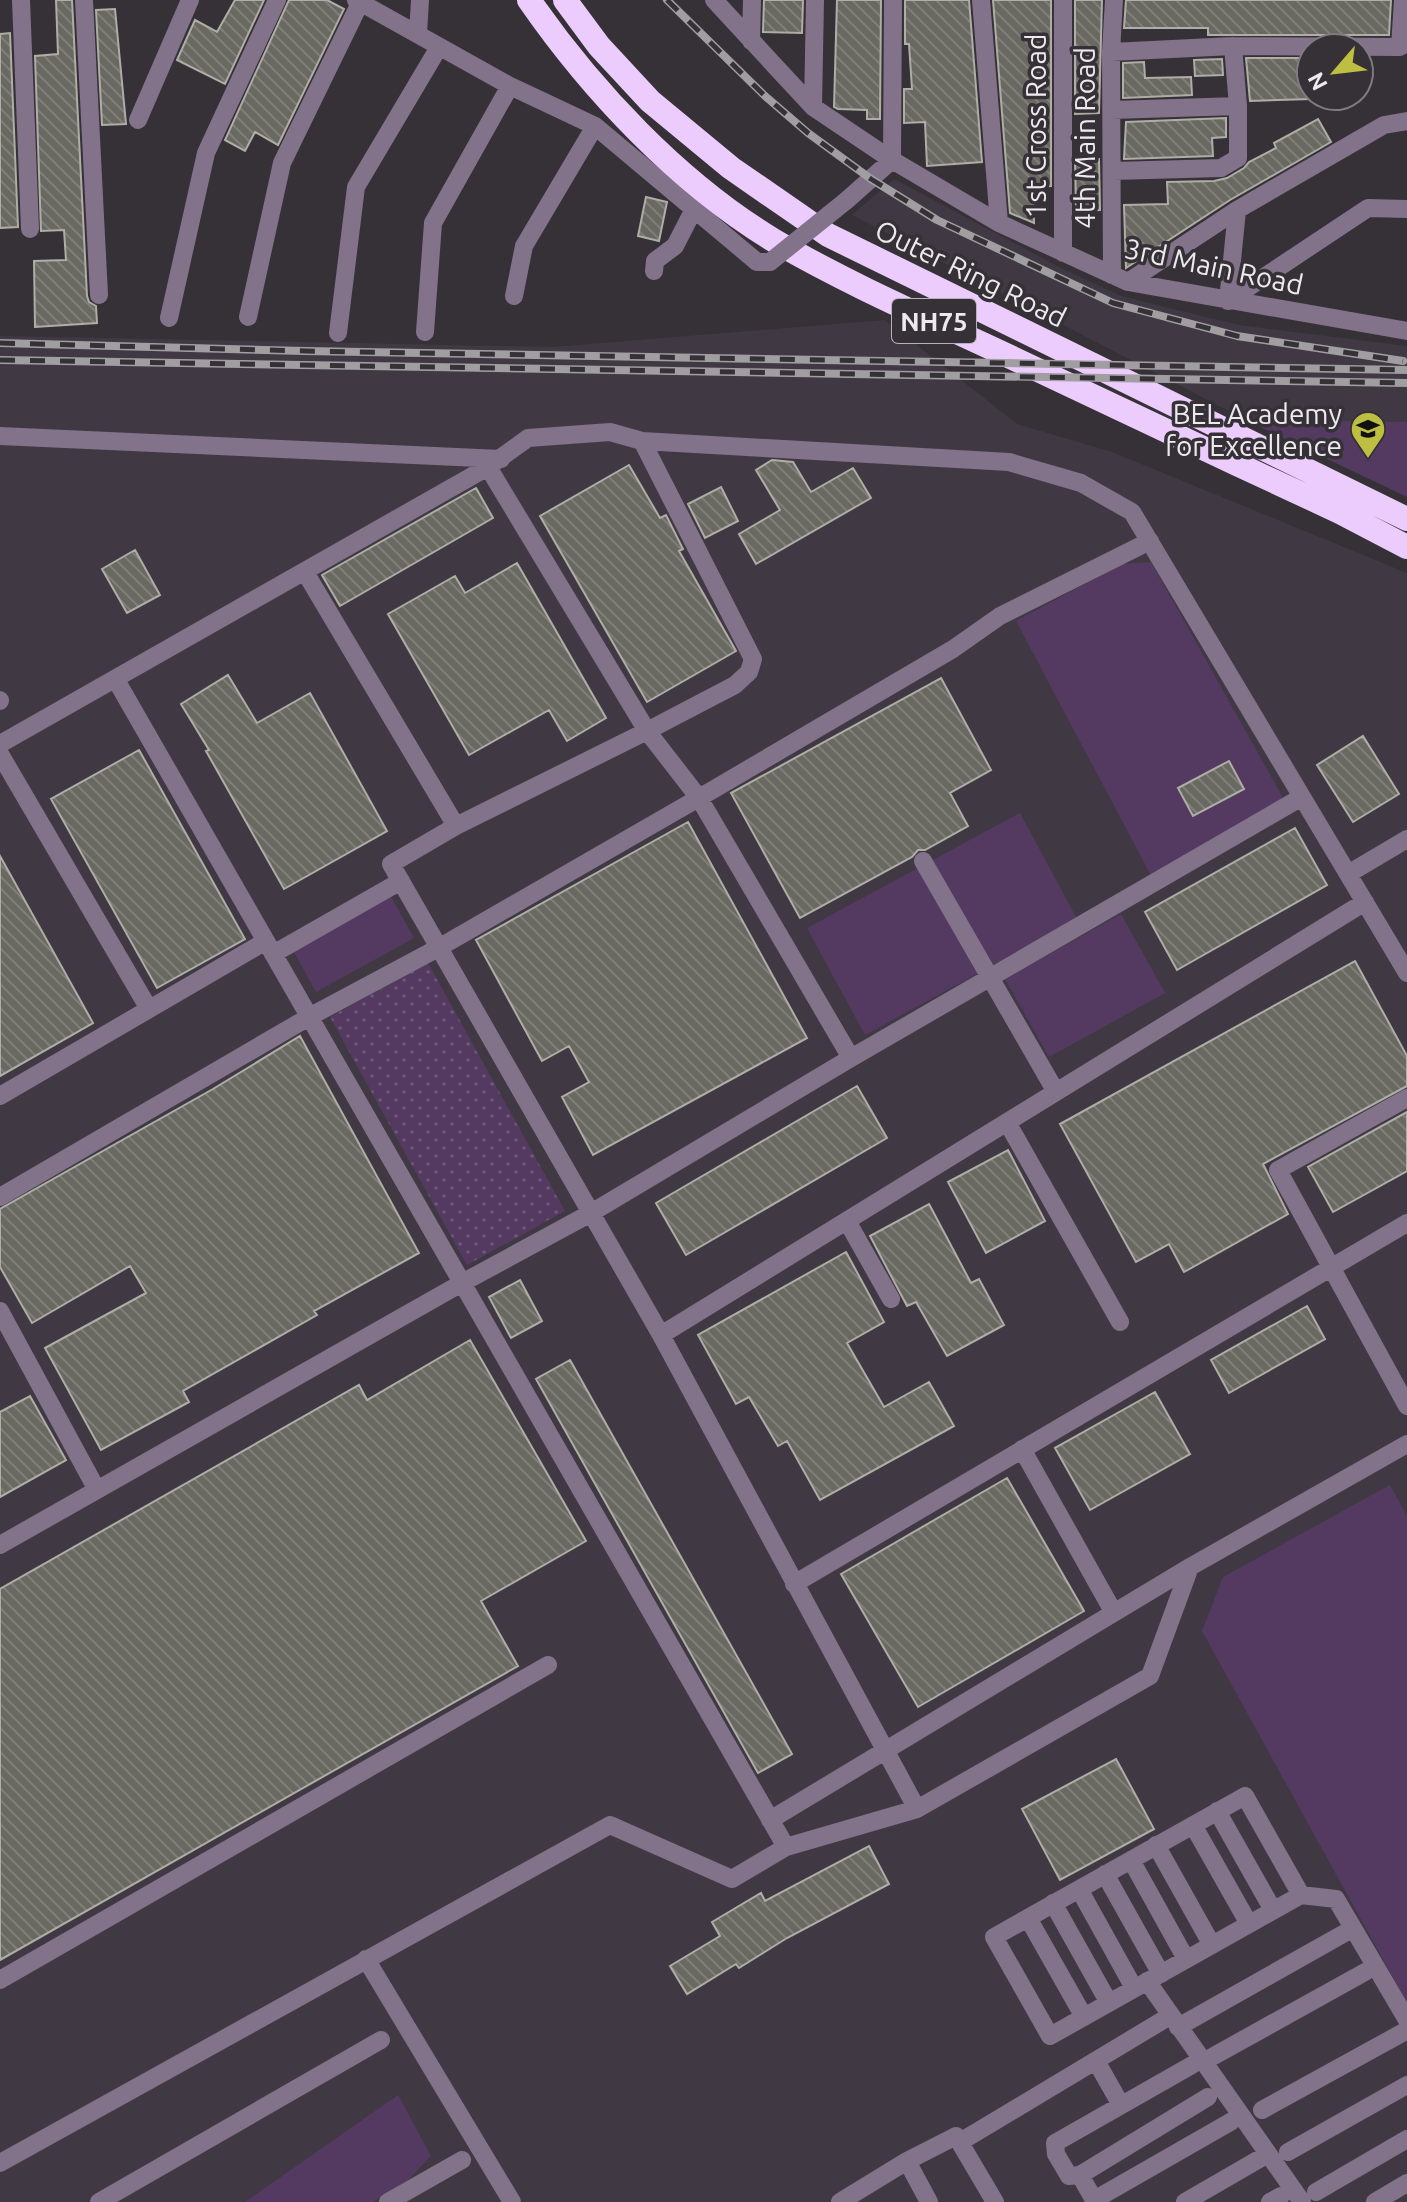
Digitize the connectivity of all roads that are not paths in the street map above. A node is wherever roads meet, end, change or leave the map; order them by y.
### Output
1 (21, 0) edge
2 (84, 0) edge
3 (190, 0) edge
4 (277, 0) edge
5 (420, 0) edge
6 (529, 0) edge
7 (565, 0) edge
8 (714, 0) edge
9 (752, 0) edge
10 (815, 0) edge
11 (893, 0) edge
12 (981, 0) edge
13 (1063, 0) edge
14 (1114, 0) edge
15 (1403, 0) edge
16 (358, 1) edge
17 (418, 34) junction
18 (751, 41) junction
19 (1233, 46) junction
20 (439, 47) junction
21 (1111, 52) junction
22 (510, 86) junction
23 (1238, 106) junction
24 (813, 107) junction
25 (1112, 110) junction
26 (138, 120) dead end
27 (1407, 121) edge
28 (595, 126) junction
29 (892, 160) junction
30 (1113, 171) junction
31 (694, 209) junction
32 (1407, 209) edge
33 (1237, 210) junction
34 (999, 223) junction
35 (30, 229) dead end
36 (1063, 253) junction
37 (654, 271) dead end
38 (1120, 279) junction
39 (99, 295) dead end
40 (514, 296) dead end
41 (1228, 301) junction
42 (248, 317) dead end
43 (169, 318) dead end
44 (1407, 331) edge
45 (425, 332) dead end
46 (338, 333) dead end
47 (0, 436) edge
48 (642, 441) junction
49 (495, 463) junction
50 (1407, 519) edge
51 (1150, 541) junction
52 (1407, 547) edge
53 (305, 572) junction
54 (116, 680) junction
55 (647, 731) junction
56 (0, 744) edge
57 (0, 754) edge
58 (1302, 797) junction
59 (699, 798) junction
60 (456, 826) junction
61 (1407, 839) edge
62 (923, 861) dead end
63 (1348, 874) junction
64 (401, 881) junction
65 (1365, 902) junction
66 (440, 947) junction
67 (270, 948) junction
68 (1407, 973) edge
69 (991, 977) junction
70 (149, 1009) junction
71 (309, 1017) junction
72 (851, 1058) junction
73 (1056, 1092) junction
74 (0, 1096) edge
75 (1407, 1098) edge
76 (1007, 1122) junction
77 (0, 1197) edge
78 (591, 1213) junction
79 (847, 1221) junction
80 (1407, 1223) edge
81 (1330, 1269) junction
82 (462, 1283) junction
83 (891, 1299) dead end
84 (0, 1311) edge
85 (1120, 1322) dead end
86 (661, 1335) junction
87 (1407, 1406) edge
88 (1407, 1444) edge
89 (1022, 1449) junction
90 (97, 1490) junction
91 (0, 1545) edge
92 (1190, 1567) junction
93 (794, 1584) junction
94 (1114, 1613) junction
95 (548, 1665) dead end
96 (884, 1752) junction
97 (917, 1809) junction
98 (1217, 1811) junction
99 (770, 1820) junction
100 (1193, 1825) junction
101 (1156, 1845) junction
102 (786, 1847) junction
103 (1131, 1860) junction
104 (1105, 1874) junction
105 (1079, 1889) junction
106 (1301, 1895) junction
107 (1053, 1903) junction
108 (1273, 1910) junction
109 (1028, 1918) junction
110 (1249, 1924) junction
111 (1343, 1934) dead end
112 (1212, 1945) junction
113 (366, 1959) junction
114 (1186, 1959) junction
115 (1365, 1972) dead end
116 (0, 1980) edge
117 (1148, 1981) junction
118 (1109, 2003) junction
119 (1084, 2017) junction
120 (1174, 2021) junction
121 (1402, 2028) edge
122 (381, 2040) dead end
123 (1096, 2061) junction
124 (1198, 2064) junction
125 (1407, 2085) edge
126 (1208, 2097) dead end
127 (1121, 2105) junction
128 (1262, 2110) dead end
129 (1232, 2121) dead end
130 (958, 2139) junction
131 (1407, 2139) edge
132 (1288, 2152) dead end
133 (1261, 2158) dead end
134 (462, 2160) dead end
135 (907, 2161) junction
136 (0, 2163) edge
137 (1080, 2175) junction
138 (1407, 2183) edge
139 (1309, 2197) edge
140 (1094, 2201) edge
141 (99, 2202) edge
142 (388, 2202) edge
143 (512, 2202) edge
144 (840, 2202) edge
145 (929, 2202) edge
146 (995, 2202) edge
147 (1185, 2202) edge
148 (1375, 2202) edge

1 - 35 street
2 - 39 street
3 - 26 street
4 - 43 street
5 - 17 street
6 - 52 highway, Outer Ring Road / NH75
7 - 50 highway, Outer Ring Road / NH75
8 - 18 street
9 - 18 street
10 - 24 street
11 - 29 street
12 - 34 street
13 - 36 street, 1st Cross Road
14 - 21 street, 4th Main Road
15 - 19 street
16 - 17 street
16 - 42 street
17 - 20 street
18 - 24 street
19 - 21 street
19 - 23 street
20 - 22 street
20 - 46 street
21 - 25 street, 4th Main Road
22 - 28 street
22 - 45 street
23 - 25 street
23 - 30 street
24 - 29 street, 3rd Main Road
25 - 30 street, 4th Main Road
27 - 33 street
28 - 31 street
28 - 40 street
29 - 31 street, bridge
29 - 34 street, 3rd Main Road
30 - 38 street, 4th Main Road
31 - 37 street
32 - 41 street
33 - 38 street
33 - 41 street
34 - 36 street, 3rd Main Road
36 - 38 street, 3rd Main Road
38 - 41 street, 3rd Main Road
41 - 44 street, 3rd Main Road
47 - 49 street
48 - 49 street
48 - 51 street
48 - 55 street
49 - 53 street
49 - 55 street
51 - 58 street
51 - 59 street
53 - 54 street
53 - 60 street
54 - 56 street
54 - 67 street
55 - 59 street
55 - 60 street
57 - 70 street
58 - 63 street
58 - 69 street
59 - 66 street
59 - 72 street
60 - 64 street
61 - 63 street
62 - 69 street
63 - 65 street
64 - 66 street
64 - 67 street
65 - 68 street
65 - 73 street
66 - 71 street
66 - 78 street
67 - 70 street
67 - 71 street
69 - 72 street
69 - 73 street
70 - 74 street
71 - 77 street
71 - 82 street
72 - 78 street
73 - 76 street
75 - 81 street
76 - 79 street
76 - 85 street
78 - 82 street
78 - 86 street
79 - 83 street
79 - 86 street
80 - 81 street
81 - 87 street
81 - 89 street
82 - 90 street
82 - 99 street
84 - 90 street
86 - 93 street
88 - 92 street
89 - 93 street
89 - 94 street
90 - 91 street
92 - 94 street
92 - 97 street
93 - 96 street
94 - 96 street
95 - 116 street
96 - 97 street
96 - 99 street
97 - 102 street
98 - 100 street
98 - 106 street
98 - 108 street
99 - 102 street
100 - 101 street
100 - 110 street
101 - 103 street
101 - 112 street
102 - 113 street
103 - 104 street
103 - 114 street
104 - 105 street
104 - 117 street
105 - 107 street
105 - 117 street
106 - 108 street
106 - 121 street
107 - 109 street
107 - 118 street
108 - 110 street
109 - 119 street
109 - 119 street
110 - 112 street
111 - 120 street
112 - 114 street
113 - 136 street
113 - 143 street
114 - 117 street
115 - 124 street
117 - 118 street
117 - 120 street
118 - 119 street
120 - 123 street
120 - 124 street
121 - 128 street
122 - 141 street
123 - 127 street
123 - 130 street
124 - 127 street
124 - 139 street
125 - 132 street
126 - 137 street
127 - 137 street
129 - 140 street
130 - 135 street
130 - 146 street
131 - 139 street
133 - 147 street
134 - 142 street
135 - 144 street
135 - 145 street
137 - 140 street
138 - 148 street

